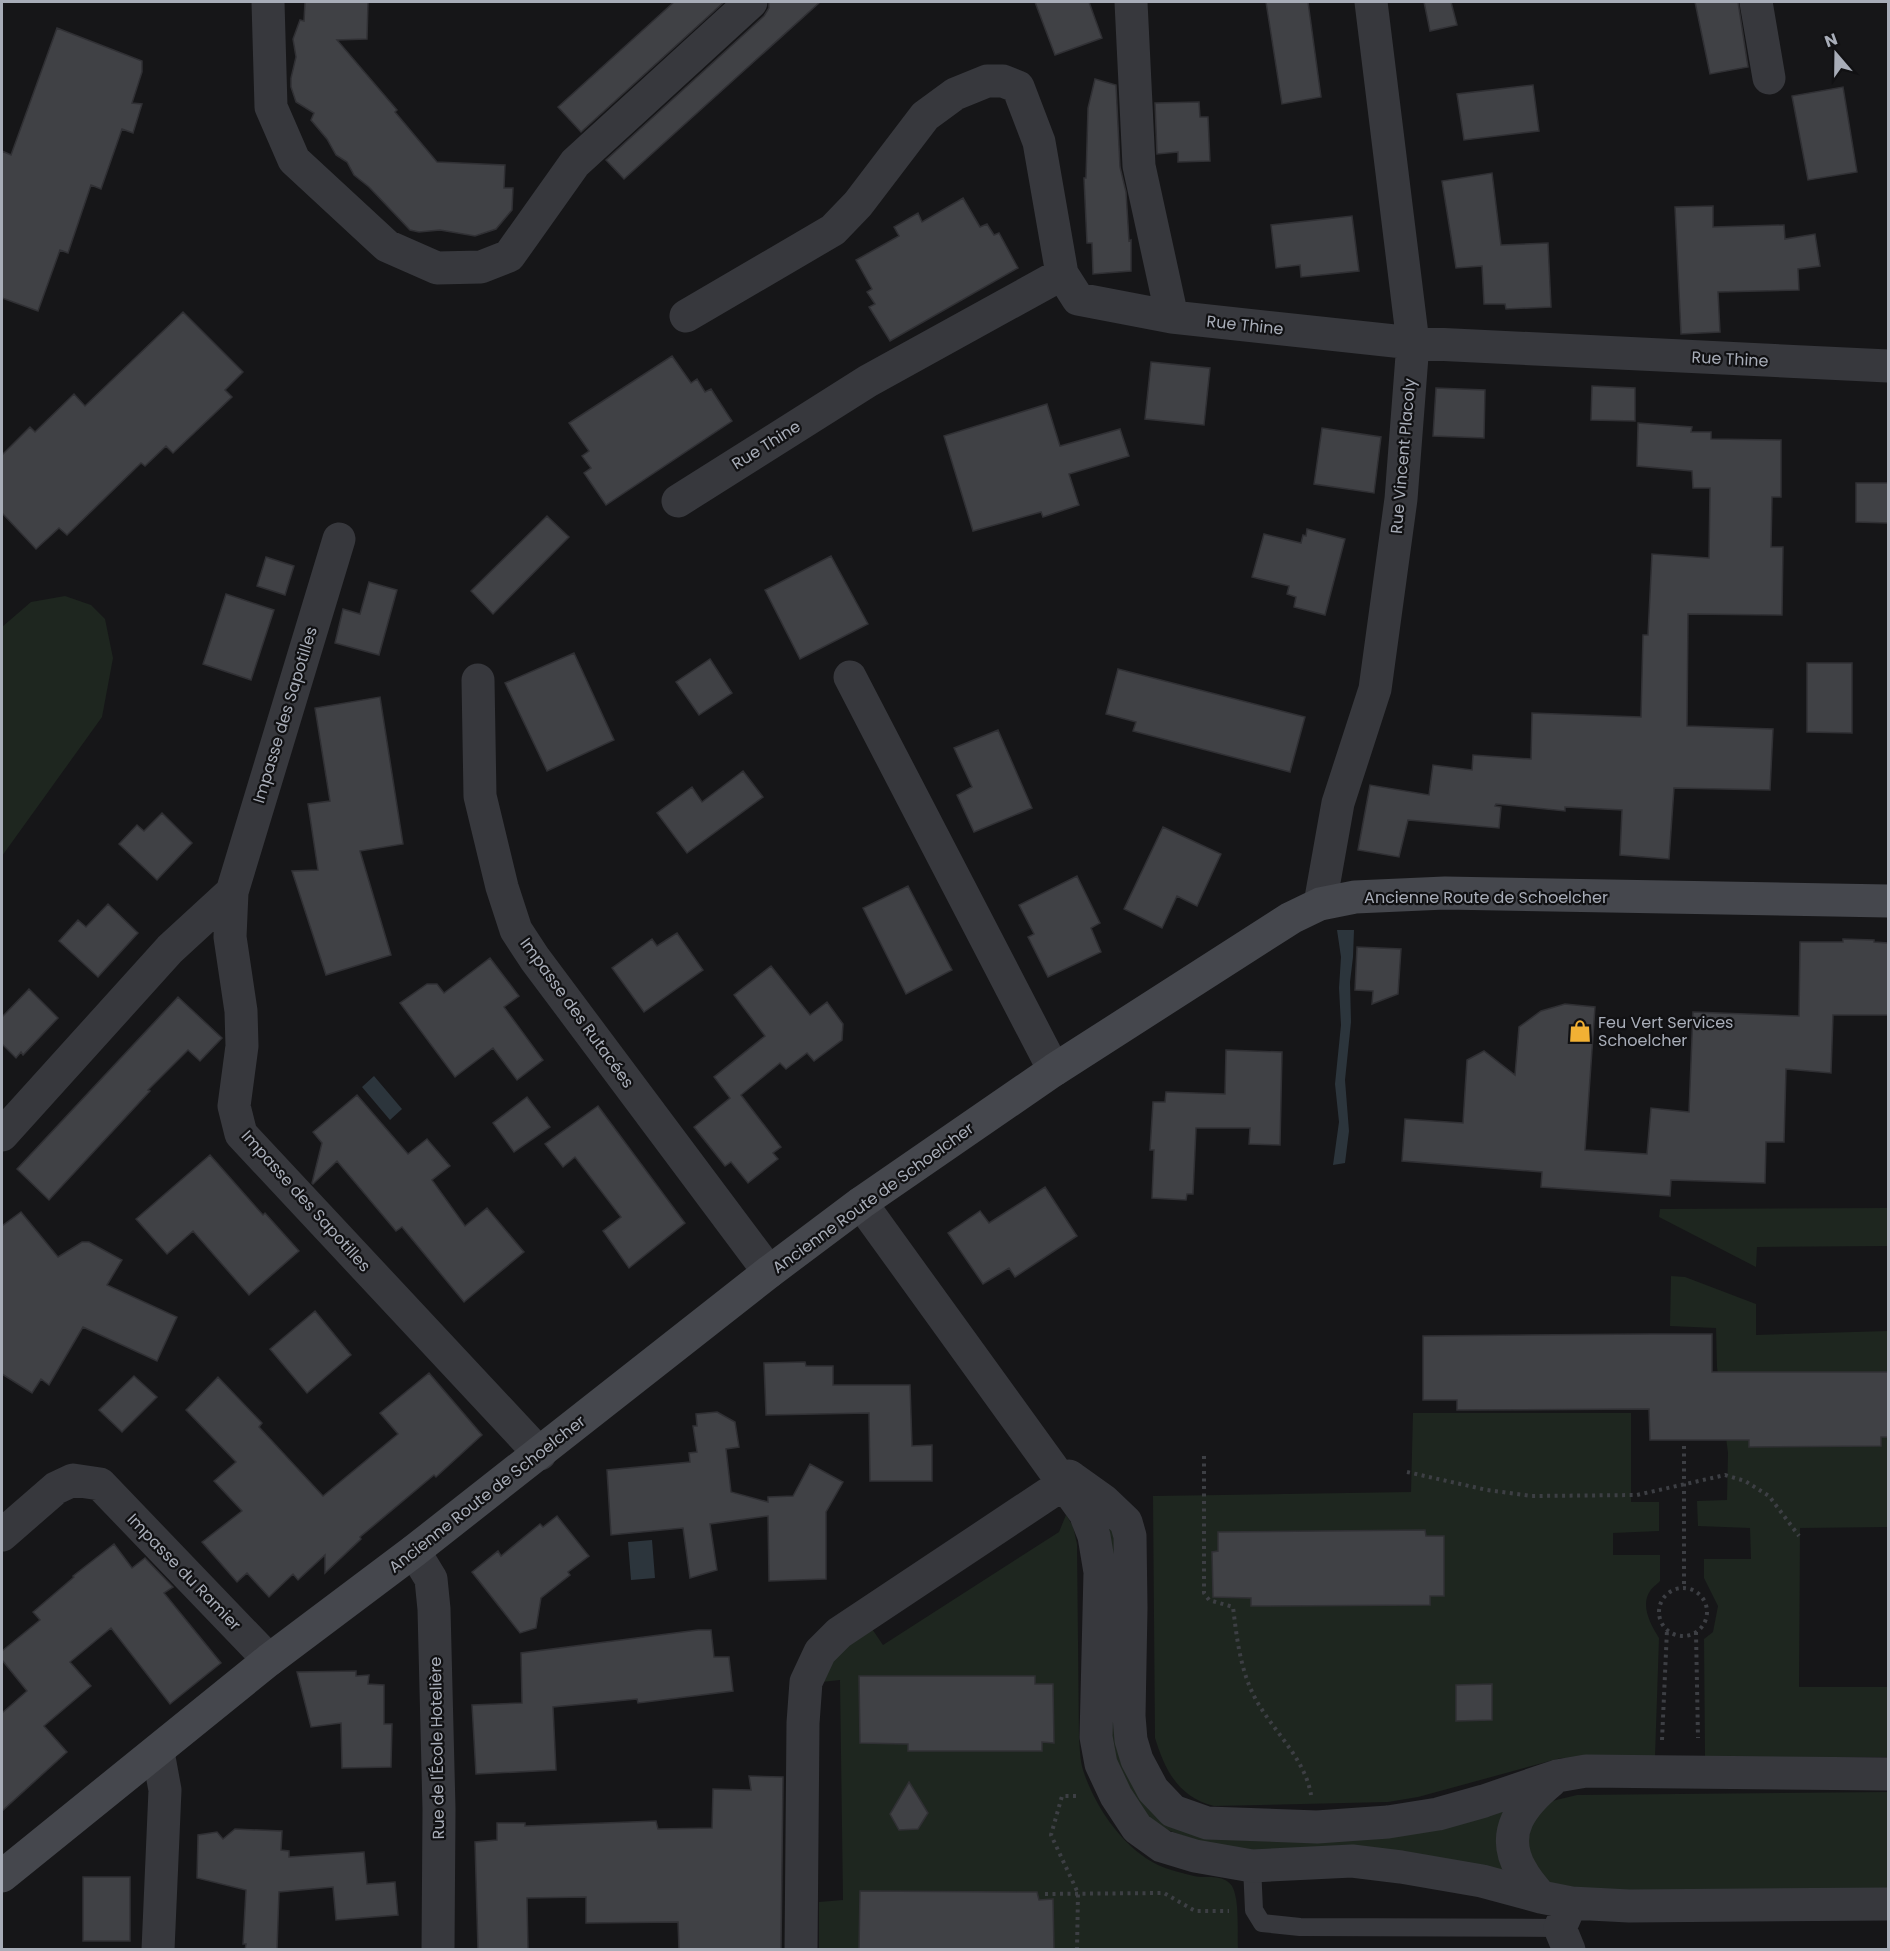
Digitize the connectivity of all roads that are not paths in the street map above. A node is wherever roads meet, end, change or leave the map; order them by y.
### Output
1 (268, 2) edge
2 (751, 2) edge
3 (1131, 2) edge
4 (1371, 2) edge
5 (1756, 2) edge
6 (1769, 78) dead end
7 (1062, 274) junction
8 (686, 316) dead end
9 (1172, 317) junction
10 (1413, 343) junction
11 (1888, 366) edge
12 (678, 501) dead end
13 (339, 539) dead end
14 (850, 677) dead end
15 (478, 680) dead end
16 (232, 892) junction
17 (1888, 901) edge
18 (1320, 903) junction
19 (1054, 1070) junction
20 (2, 1136) edge
21 (861, 1203) junction
22 (769, 1272) junction
23 (540, 1454) junction
24 (1061, 1474) junction
25 (2, 1535) edge
26 (414, 1551) junction
27 (269, 1660) junction
28 (158, 1752) junction
29 (1888, 1774) edge
30 (1557, 1776) junction
31 (1252, 1866) junction
32 (2, 1876) edge
33 (1888, 1904) edge
34 (1560, 1919) edge
35 (158, 1950) edge
36 (438, 1950) edge
37 (801, 1950) edge

1 - 2 street
3 - 9 street
4 - 10 street, Rue Vincent Placoly
5 - 6 street
7 - 8 street
7 - 9 street, Rue Thine
7 - 12 street, Rue Thine
9 - 10 street, Rue Thine
10 - 11 street, Rue Thine
10 - 18 street, Rue Vincent Placoly
13 - 16 street, Impasse des Sapotilles
14 - 19 street
15 - 22 street, Impasse des Rutacées
16 - 20 street
16 - 23 street, Impasse des Sapotilles
17 - 18 main road, Ancienne Route de Schoelcher
18 - 19 main road, Ancienne Route de Schoelcher
19 - 21 main road, Ancienne Route de Schoelcher
21 - 22 main road, Ancienne Route de Schoelcher
21 - 24 street
22 - 23 main road, Ancienne Route de Schoelcher
23 - 26 main road, Ancienne Route de Schoelcher
24 - 30 street
24 - 31 street
24 - 37 street
25 - 27 street, Impasse du Ramier
26 - 27 main road, Ancienne Route de Schoelcher
26 - 36 street, Rue de l'École Hotelière
27 - 28 main road, Ancienne Route de Schoelcher
28 - 32 main road, Ancienne Route de Schoelcher
28 - 35 street
29 - 30 street
30 - 34 street
31 - 34 street
31 - 34 lane
33 - 34 street

